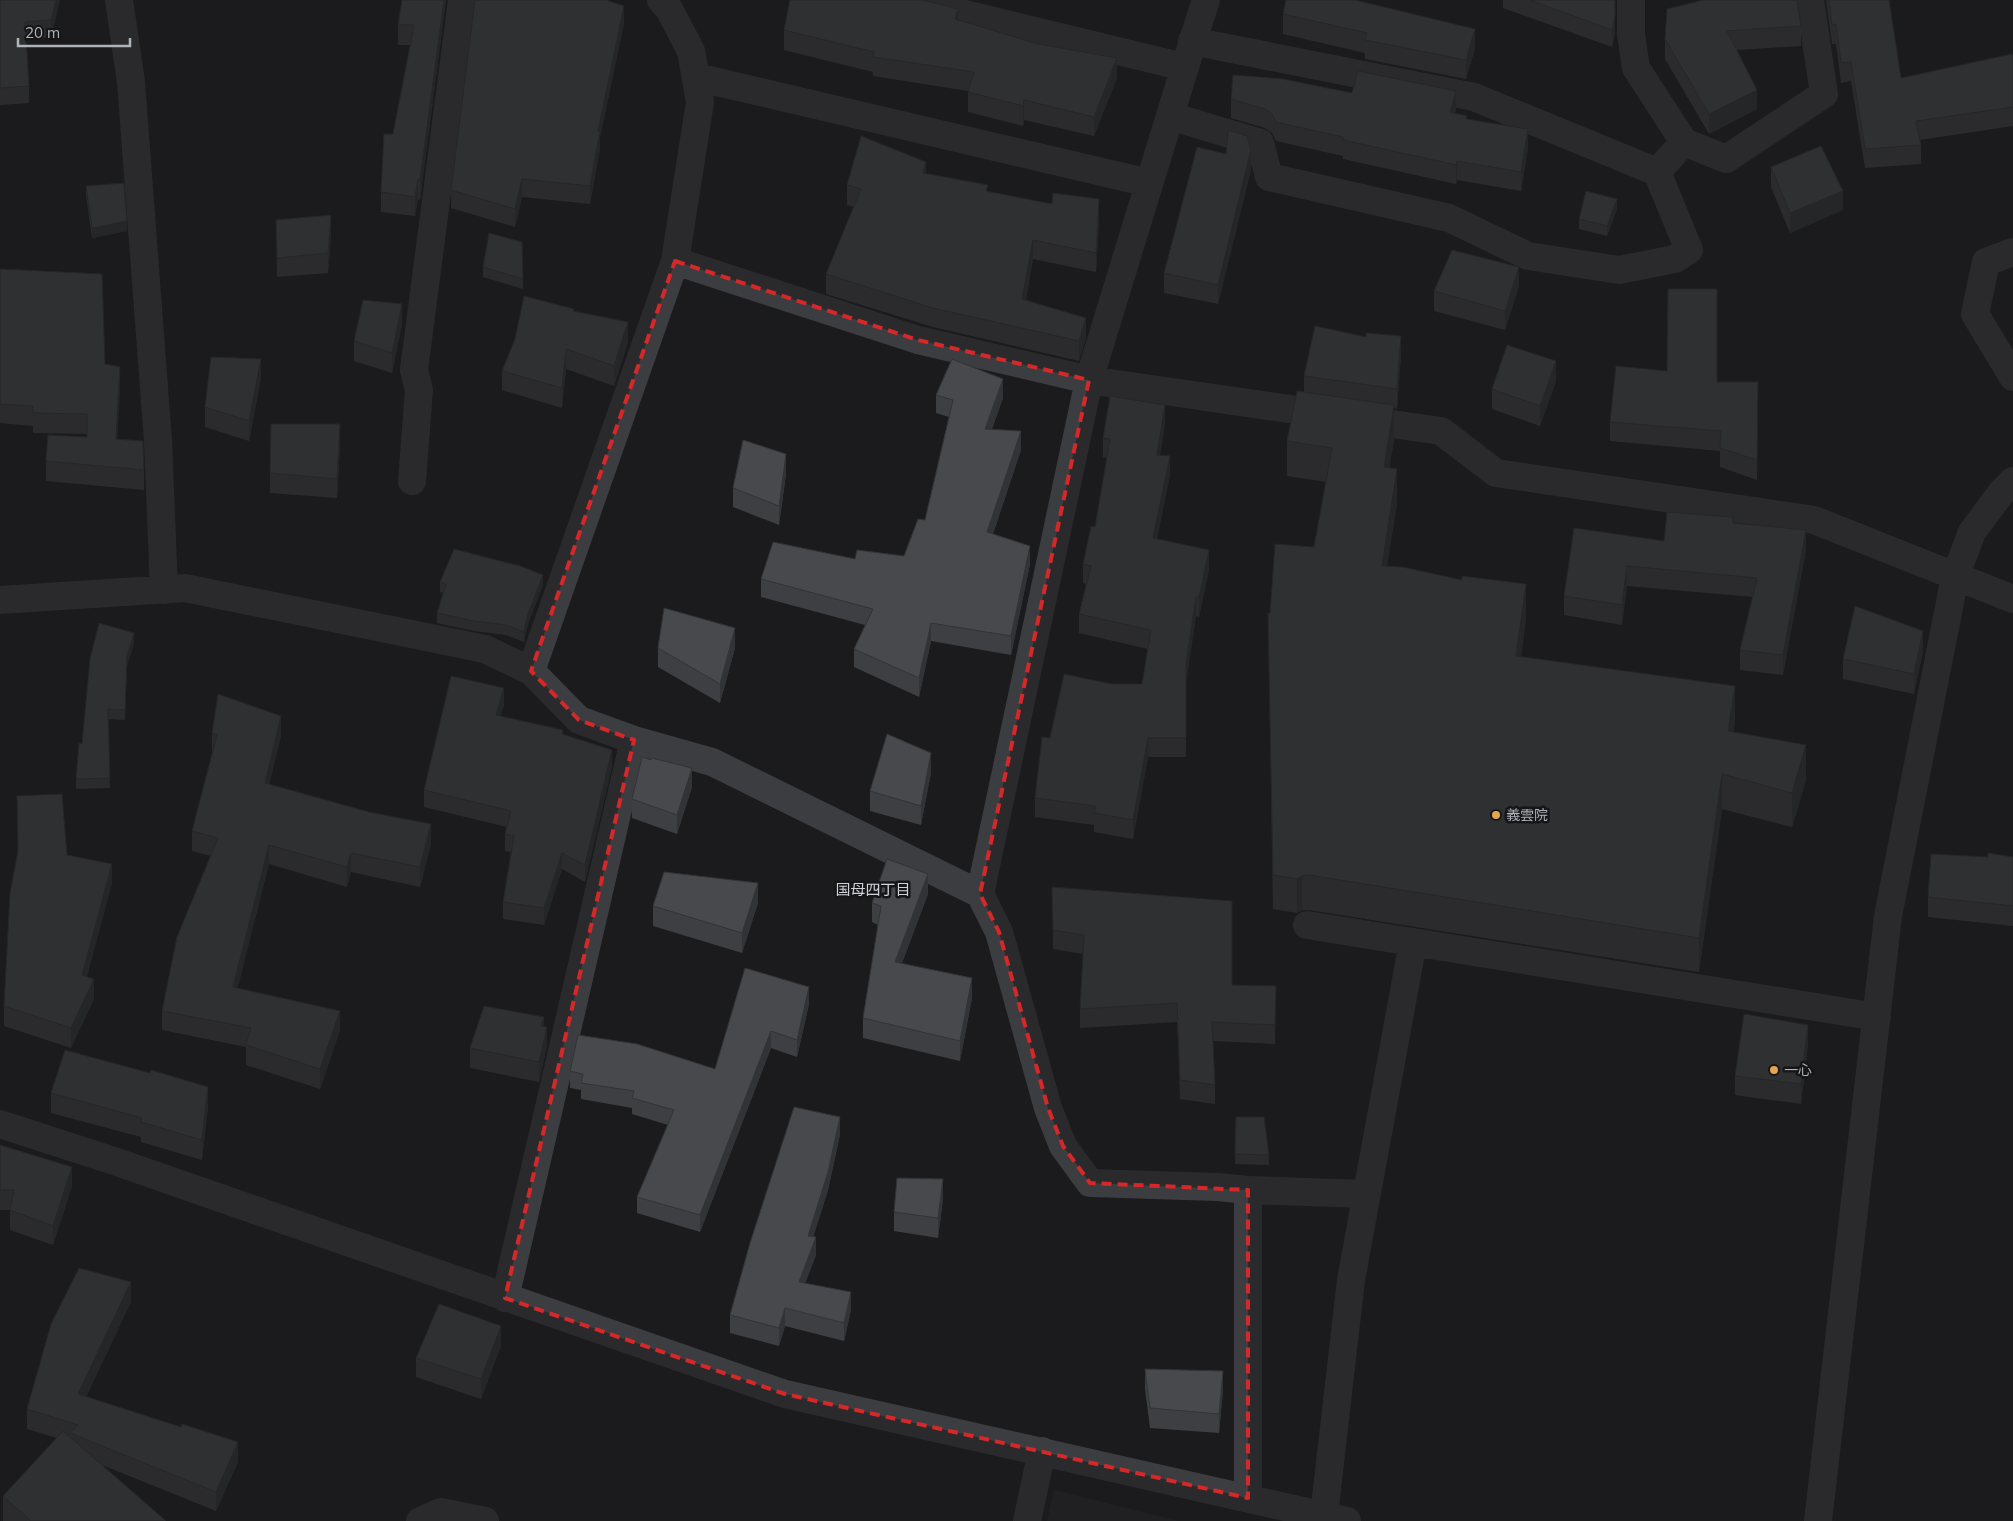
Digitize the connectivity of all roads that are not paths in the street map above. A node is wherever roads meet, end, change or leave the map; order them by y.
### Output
1 (119, 0) edge
2 (462, 0) edge
3 (908, 0) edge
4 (1206, 0) edge
5 (1630, 0) edge
6 (1810, 0) edge
7 (670, 3) edge
8 (1192, 41) junction
9 (1184, 67) junction
10 (696, 77) junction
11 (1170, 116) junction
12 (1684, 142) junction
13 (1657, 172) junction
14 (1149, 183) junction
15 (2013, 252) edge
16 (675, 261) junction
17 (2013, 377) edge
18 (1089, 380) junction
19 (412, 481) dead end
20 (2013, 481) edge
21 (1955, 577) junction
22 (164, 590) junction
23 (2013, 599) edge
24 (0, 600) edge
25 (531, 671) junction
26 (634, 740) junction
27 (980, 894) junction
28 (1307, 924) dead end
29 (1413, 942) junction
30 (1876, 1017) junction
31 (0, 1124) edge
32 (1248, 1190) junction
33 (1366, 1194) junction
34 (505, 1298) junction
35 (1042, 1451) junction
36 (1248, 1498) junction
37 (1336, 1518) edge
38 (420, 1521) edge
39 (485, 1521) edge
40 (1027, 1521) edge
41 (1818, 1521) edge

1 - 22 street
2 - 19 street
3 - 9 street
4 - 8 street
5 - 12 street
6 - 12 street
7 - 10 street
8 - 9 street
8 - 13 street
9 - 11 street
10 - 14 street
10 - 16 street
11 - 13 street
11 - 14 street
12 - 13 street
14 - 18 street
15 - 17 street
16 - 18 street
16 - 25 street
18 - 21 street
18 - 27 street
20 - 21 street
21 - 23 street
21 - 30 street
22 - 24 street
22 - 25 street
25 - 26 street
26 - 27 street
26 - 34 street
27 - 32 street
28 - 29 street
29 - 30 street
29 - 33 street
30 - 41 street
31 - 34 street
32 - 33 street
32 - 36 street
33 - 37 street
34 - 35 street
35 - 36 street
35 - 40 street
36 - 37 street
38 - 39 street

